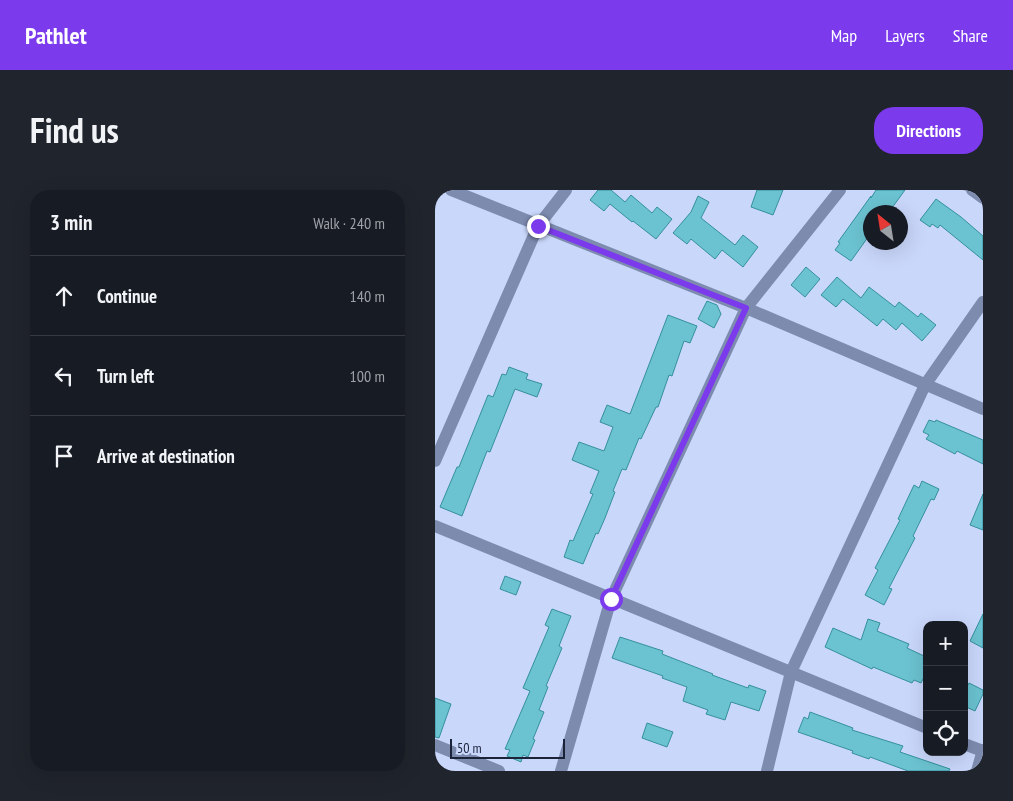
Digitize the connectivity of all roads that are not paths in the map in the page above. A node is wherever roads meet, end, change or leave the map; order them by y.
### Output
1 (451, 190) edge
2 (566, 190) edge
3 (840, 190) edge
4 (972, 190) edge
5 (983, 198) edge
6 (538, 226) junction
7 (983, 302) edge
8 (746, 308) junction
9 (925, 386) junction
10 (983, 409) edge
11 (435, 461) edge
12 (435, 526) edge
13 (611, 599) junction
14 (791, 672) junction
15 (923, 726) edge
16 (435, 745) edge
17 (968, 745) edge
18 (983, 751) edge
19 (499, 771) edge
20 (561, 771) edge
21 (767, 771) edge
22 (977, 771) edge

1 - 6 street
2 - 6 street
3 - 8 street
4 - 5 street
6 - 8 street
6 - 11 street
7 - 9 street
8 - 9 street
8 - 13 street
9 - 10 street
9 - 14 street
12 - 13 street
13 - 14 street
13 - 20 street
14 - 15 street
14 - 21 street
16 - 19 street
17 - 18 street
18 - 22 street

